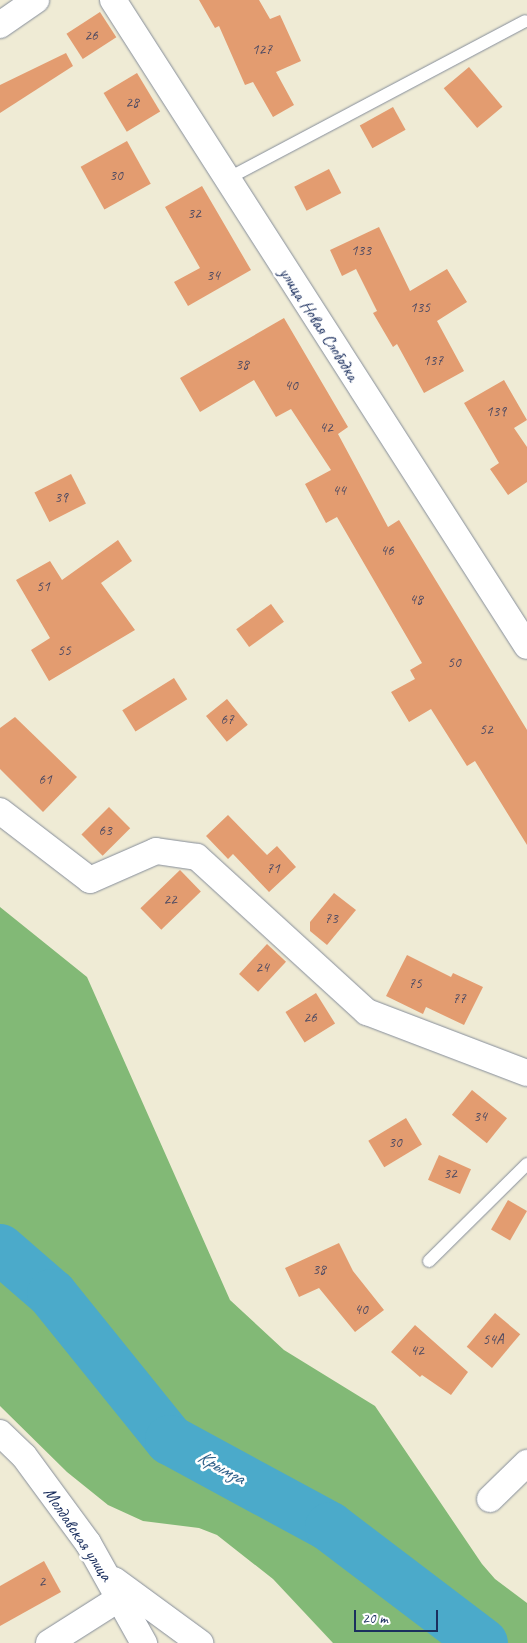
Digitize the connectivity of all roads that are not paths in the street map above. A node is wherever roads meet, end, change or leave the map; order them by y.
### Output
1 (36, 0) edge
2 (113, 0) edge
3 (525, 20) dead end
4 (0, 24) edge
5 (227, 179) junction
6 (527, 646) edge
7 (0, 811) edge
8 (527, 1073) edge
9 (527, 1164) edge
10 (429, 1262) dead end
11 (0, 1433) edge
12 (527, 1463) edge
13 (490, 1499) dead end
14 (106, 1574) junction
15 (120, 1598) junction
16 (49, 1643) edge
17 (144, 1643) edge
18 (200, 1643) edge

1 - 4 street
2 - 5 street, улица Новая Слободка
3 - 5 lane
5 - 6 street, улица Новая Слободка
7 - 8 street
9 - 10 lane
11 - 14 street, Молдавская улица
12 - 13 street
14 - 15 street, Молдавская улица
14 - 18 street
15 - 16 street
15 - 17 street, Молдавская улица

